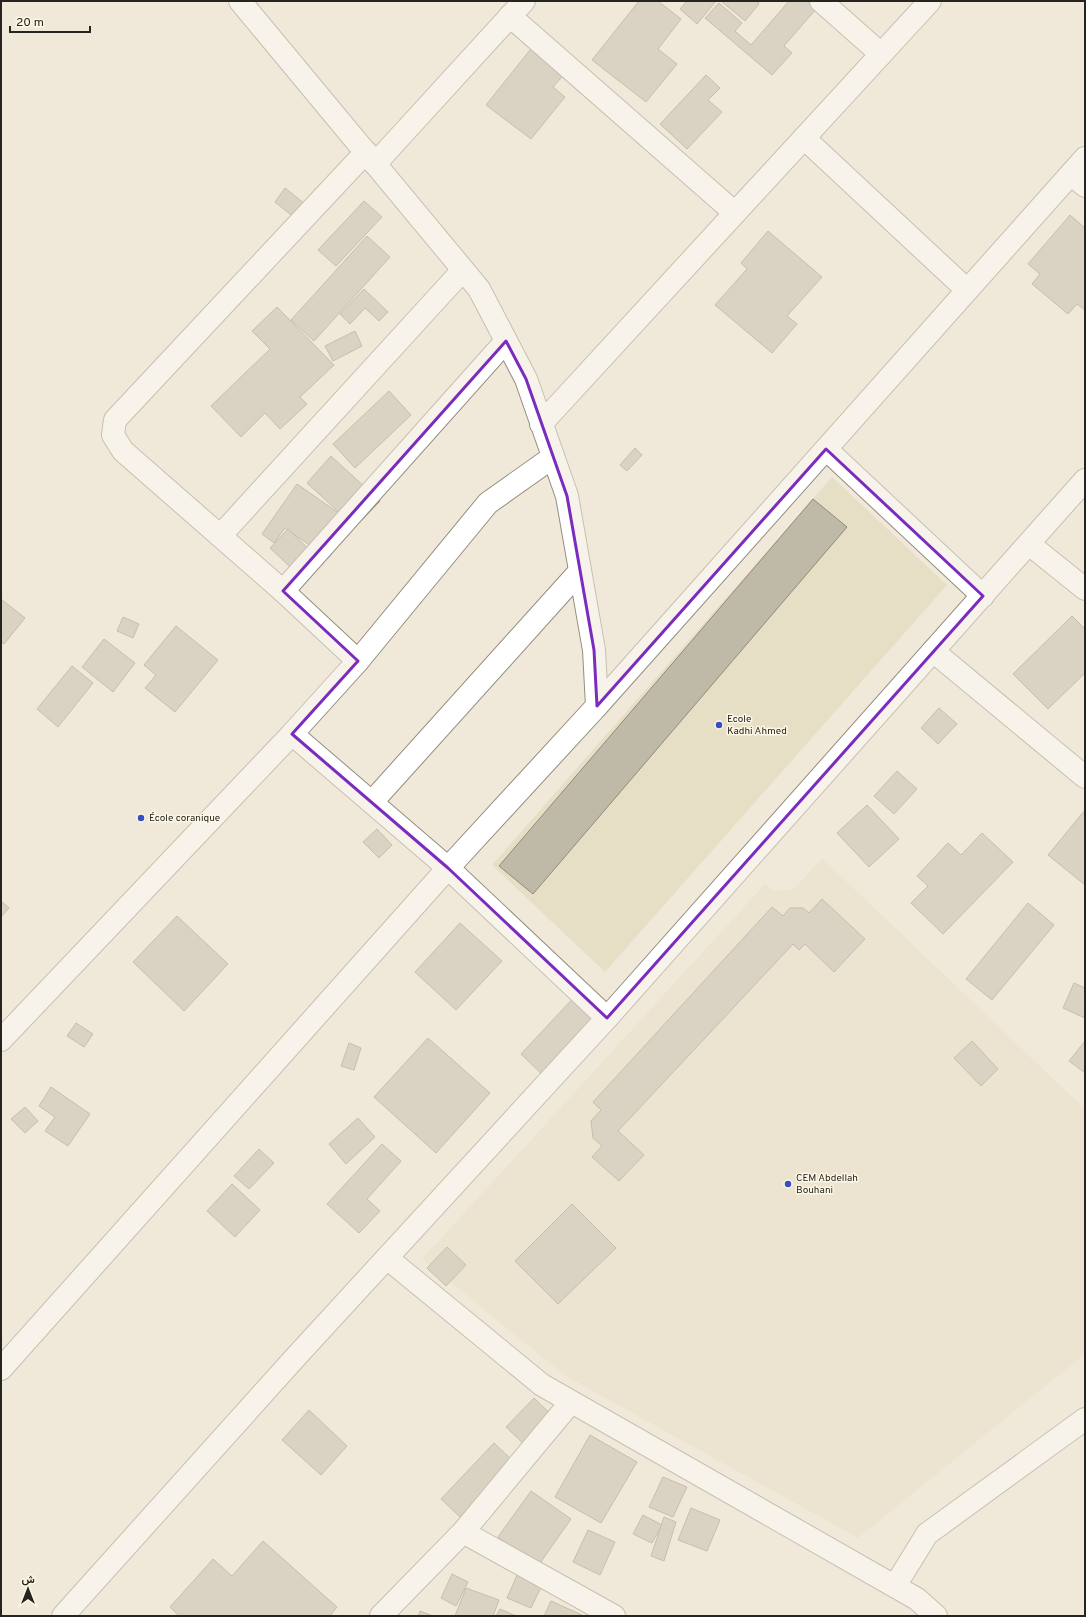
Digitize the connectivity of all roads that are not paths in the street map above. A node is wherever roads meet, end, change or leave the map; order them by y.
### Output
1 (240, 1) edge
2 (821, 1) edge
3 (930, 1) edge
4 (517, 8) edge
5 (881, 54) junction
6 (804, 138) junction
7 (371, 158) junction
8 (1085, 158) edge
9 (1078, 180) edge
10 (734, 213) junction
11 (463, 270) junction
12 (967, 290) junction
13 (506, 342) junction
14 (541, 424) junction
15 (826, 449) junction
16 (553, 457) junction
17 (1085, 480) edge
18 (220, 536) junction
19 (1029, 544) junction
20 (580, 571) junction
21 (1085, 589) edge
22 (283, 591) junction
23 (983, 596) junction
24 (933, 651) junction
25 (358, 661) junction
26 (597, 706) junction
27 (292, 734) junction
28 (1085, 777) edge
29 (372, 802) junction
30 (448, 868) junction
31 (607, 1018) junction
32 (1, 1040) edge
33 (387, 1258) junction
34 (1, 1369) edge
35 (571, 1402) junction
36 (1085, 1419) edge
37 (463, 1532) junction
38 (894, 1586) junction
39 (68, 1614) edge
40 (381, 1616) edge
41 (614, 1616) edge
42 (936, 1616) edge

1 - 7 street
2 - 5 street
3 - 5 street
4 - 7 street
4 - 10 street
5 - 6 street
6 - 10 street
6 - 12 street
7 - 11 street
7 - 18 street
8 - 9 street
9 - 12 street
10 - 14 street
11 - 13 street
11 - 18 street
12 - 15 street
13 - 14 street
13 - 22 street
14 - 16 street
15 - 23 street
15 - 26 street
16 - 20 street
16 - 25 street
17 - 19 street
18 - 22 street
19 - 21 street
19 - 23 street
20 - 26 street
20 - 29 street
22 - 25 street
23 - 24 street
24 - 28 street
24 - 31 street
25 - 27 street
26 - 30 street
27 - 29 street
27 - 32 street
29 - 30 street
30 - 31 street
30 - 34 street
31 - 33 street
33 - 35 street
33 - 39 street
35 - 37 street
35 - 38 street
36 - 38 street
37 - 40 street
37 - 41 street
38 - 42 street

